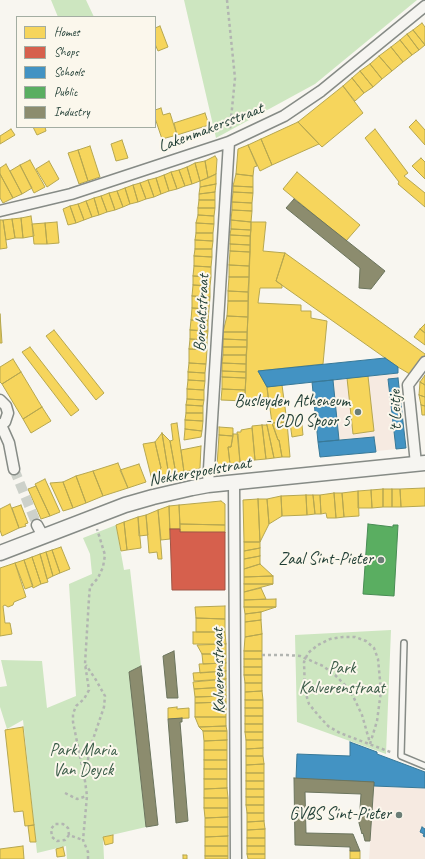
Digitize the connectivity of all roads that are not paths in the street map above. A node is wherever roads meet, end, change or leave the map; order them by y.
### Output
1 (425, 6) edge
2 (229, 142) junction
3 (0, 211) edge
4 (425, 362) edge
5 (0, 400) edge
6 (0, 425) edge
7 (422, 463) edge
8 (14, 469) tunnel mouth
9 (234, 482) junction
10 (208, 485) junction
11 (0, 553) edge
12 (404, 643) dead end
13 (425, 766) edge
14 (236, 859) edge

1 - 2 street, Lakenmakersstraat
2 - 3 street, Lakenmakersstraat
2 - 10 street, Borchtstraat
4 - 7 street, 't Leitje
5 - 6 street
6 - 8 street
7 - 9 main road, Nekkerspoelstraat
9 - 10 main road, Nekkerspoelstraat
9 - 14 street, Kalverenstraat
10 - 11 main road, Nekkerspoelstraat
12 - 13 lane

